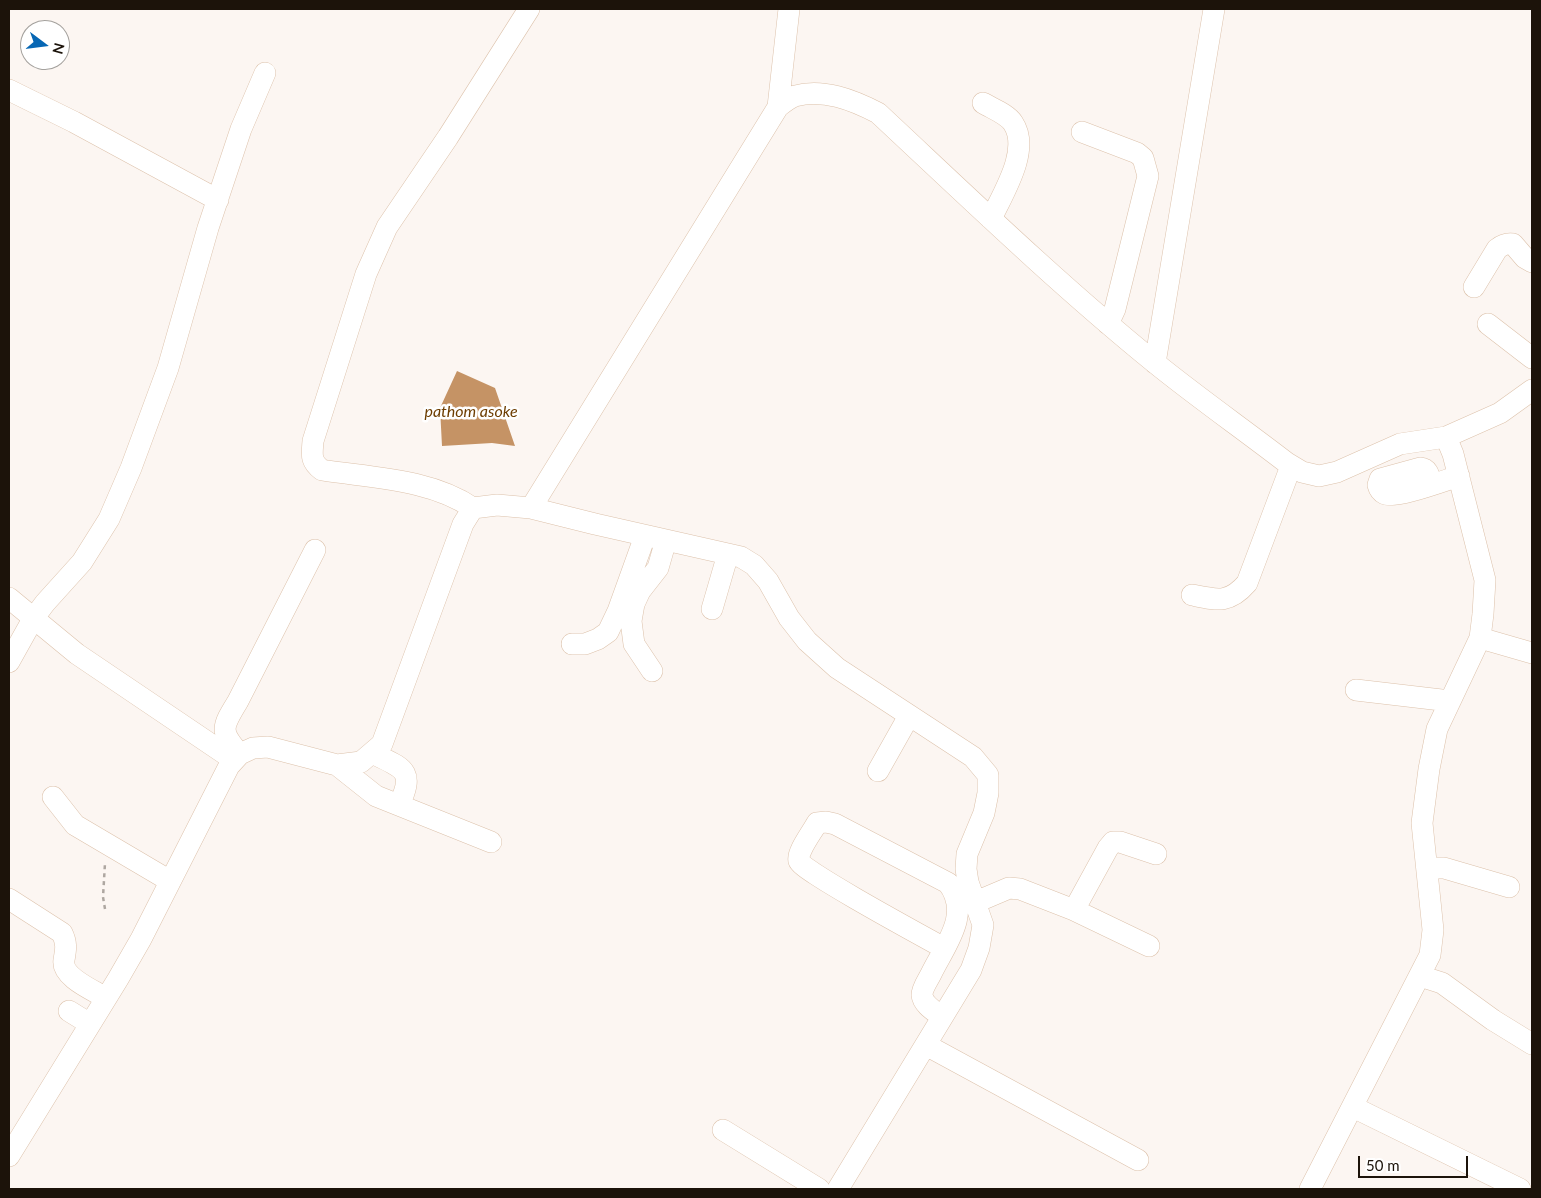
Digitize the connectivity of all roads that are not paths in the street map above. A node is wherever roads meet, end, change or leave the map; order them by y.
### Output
1 (529, 9) edge
2 (789, 9) edge
3 (1214, 9) edge
4 (265, 73) dead end
5 (9, 90) edge
6 (983, 103) dead end
7 (778, 106) junction
8 (1082, 132) dead end
9 (218, 200) junction
10 (991, 219) junction
11 (1532, 262) edge
12 (1474, 287) dead end
13 (1108, 324) junction
14 (1488, 324) dead end
15 (1532, 358) edge
16 (1155, 363) junction
17 (1532, 390) edge
18 (1446, 437) junction
19 (1291, 466) junction
20 (1459, 476) junction
21 (1432, 484) dead end
22 (473, 508) junction
23 (531, 508) junction
24 (645, 536) junction
25 (666, 540) junction
26 (314, 550) dead end
27 (728, 554) junction
28 (1192, 595) dead end
29 (9, 598) edge
30 (712, 609) dead end
31 (33, 619) junction
32 (1480, 638) junction
33 (572, 644) dead end
34 (1532, 653) edge
35 (9, 662) edge
36 (652, 671) dead end
37 (1356, 690) dead end
38 (1450, 701) junction
39 (909, 716) junction
40 (372, 753) junction
41 (237, 757) junction
42 (337, 765) junction
43 (878, 771) dead end
44 (53, 797) dead end
45 (399, 805) junction
46 (491, 842) dead end
47 (1156, 854) dead end
48 (1427, 868) junction
49 (170, 882) junction
50 (1509, 887) dead end
51 (9, 899) edge
52 (976, 902) junction
53 (1074, 910) junction
54 (1148, 946) dead end
55 (944, 948) junction
56 (1420, 976) junction
57 (106, 998) junction
58 (69, 1011) dead end
59 (942, 1017) junction
60 (90, 1024) junction
61 (1532, 1044) edge
62 (926, 1045) junction
63 (1353, 1107) junction
64 (723, 1130) dead end
65 (15, 1134) edge
66 (9, 1156) edge
67 (1138, 1160) dead end
68 (820, 1189) edge
69 (838, 1189) edge
70 (1310, 1189) edge
71 (1520, 1189) edge

1 - 22 street
2 - 7 street
3 - 16 street
4 - 9 street
5 - 9 street
6 - 10 street
7 - 10 street
7 - 23 street
8 - 13 street
9 - 31 street
10 - 13 street
11 - 12 street
13 - 16 street
14 - 15 street
16 - 19 street
17 - 18 street
18 - 19 street
18 - 20 street
19 - 28 street
20 - 21 street
20 - 32 street
22 - 23 street
22 - 40 street
23 - 24 street
24 - 25 street
24 - 33 street
25 - 27 street
25 - 36 street
26 - 41 street
27 - 30 street
27 - 39 street
29 - 31 street
31 - 35 street
31 - 41 street
32 - 34 street
32 - 38 street
37 - 38 street
38 - 48 street
39 - 43 street
39 - 52 street
40 - 42 street
40 - 45 street
41 - 42 street
41 - 49 street
42 - 45 street
44 - 49 street
45 - 46 street
47 - 53 street
48 - 50 street
48 - 56 street
49 - 57 street
51 - 57 street
52 - 53 street
52 - 59 street
53 - 54 street
55 - 55 street
55 - 59 street
56 - 61 street
56 - 63 street
57 - 60 street
58 - 60 street
59 - 62 street
60 - 65 street
62 - 67 street
62 - 69 street
63 - 70 street
63 - 71 street
64 - 68 street
65 - 66 street

